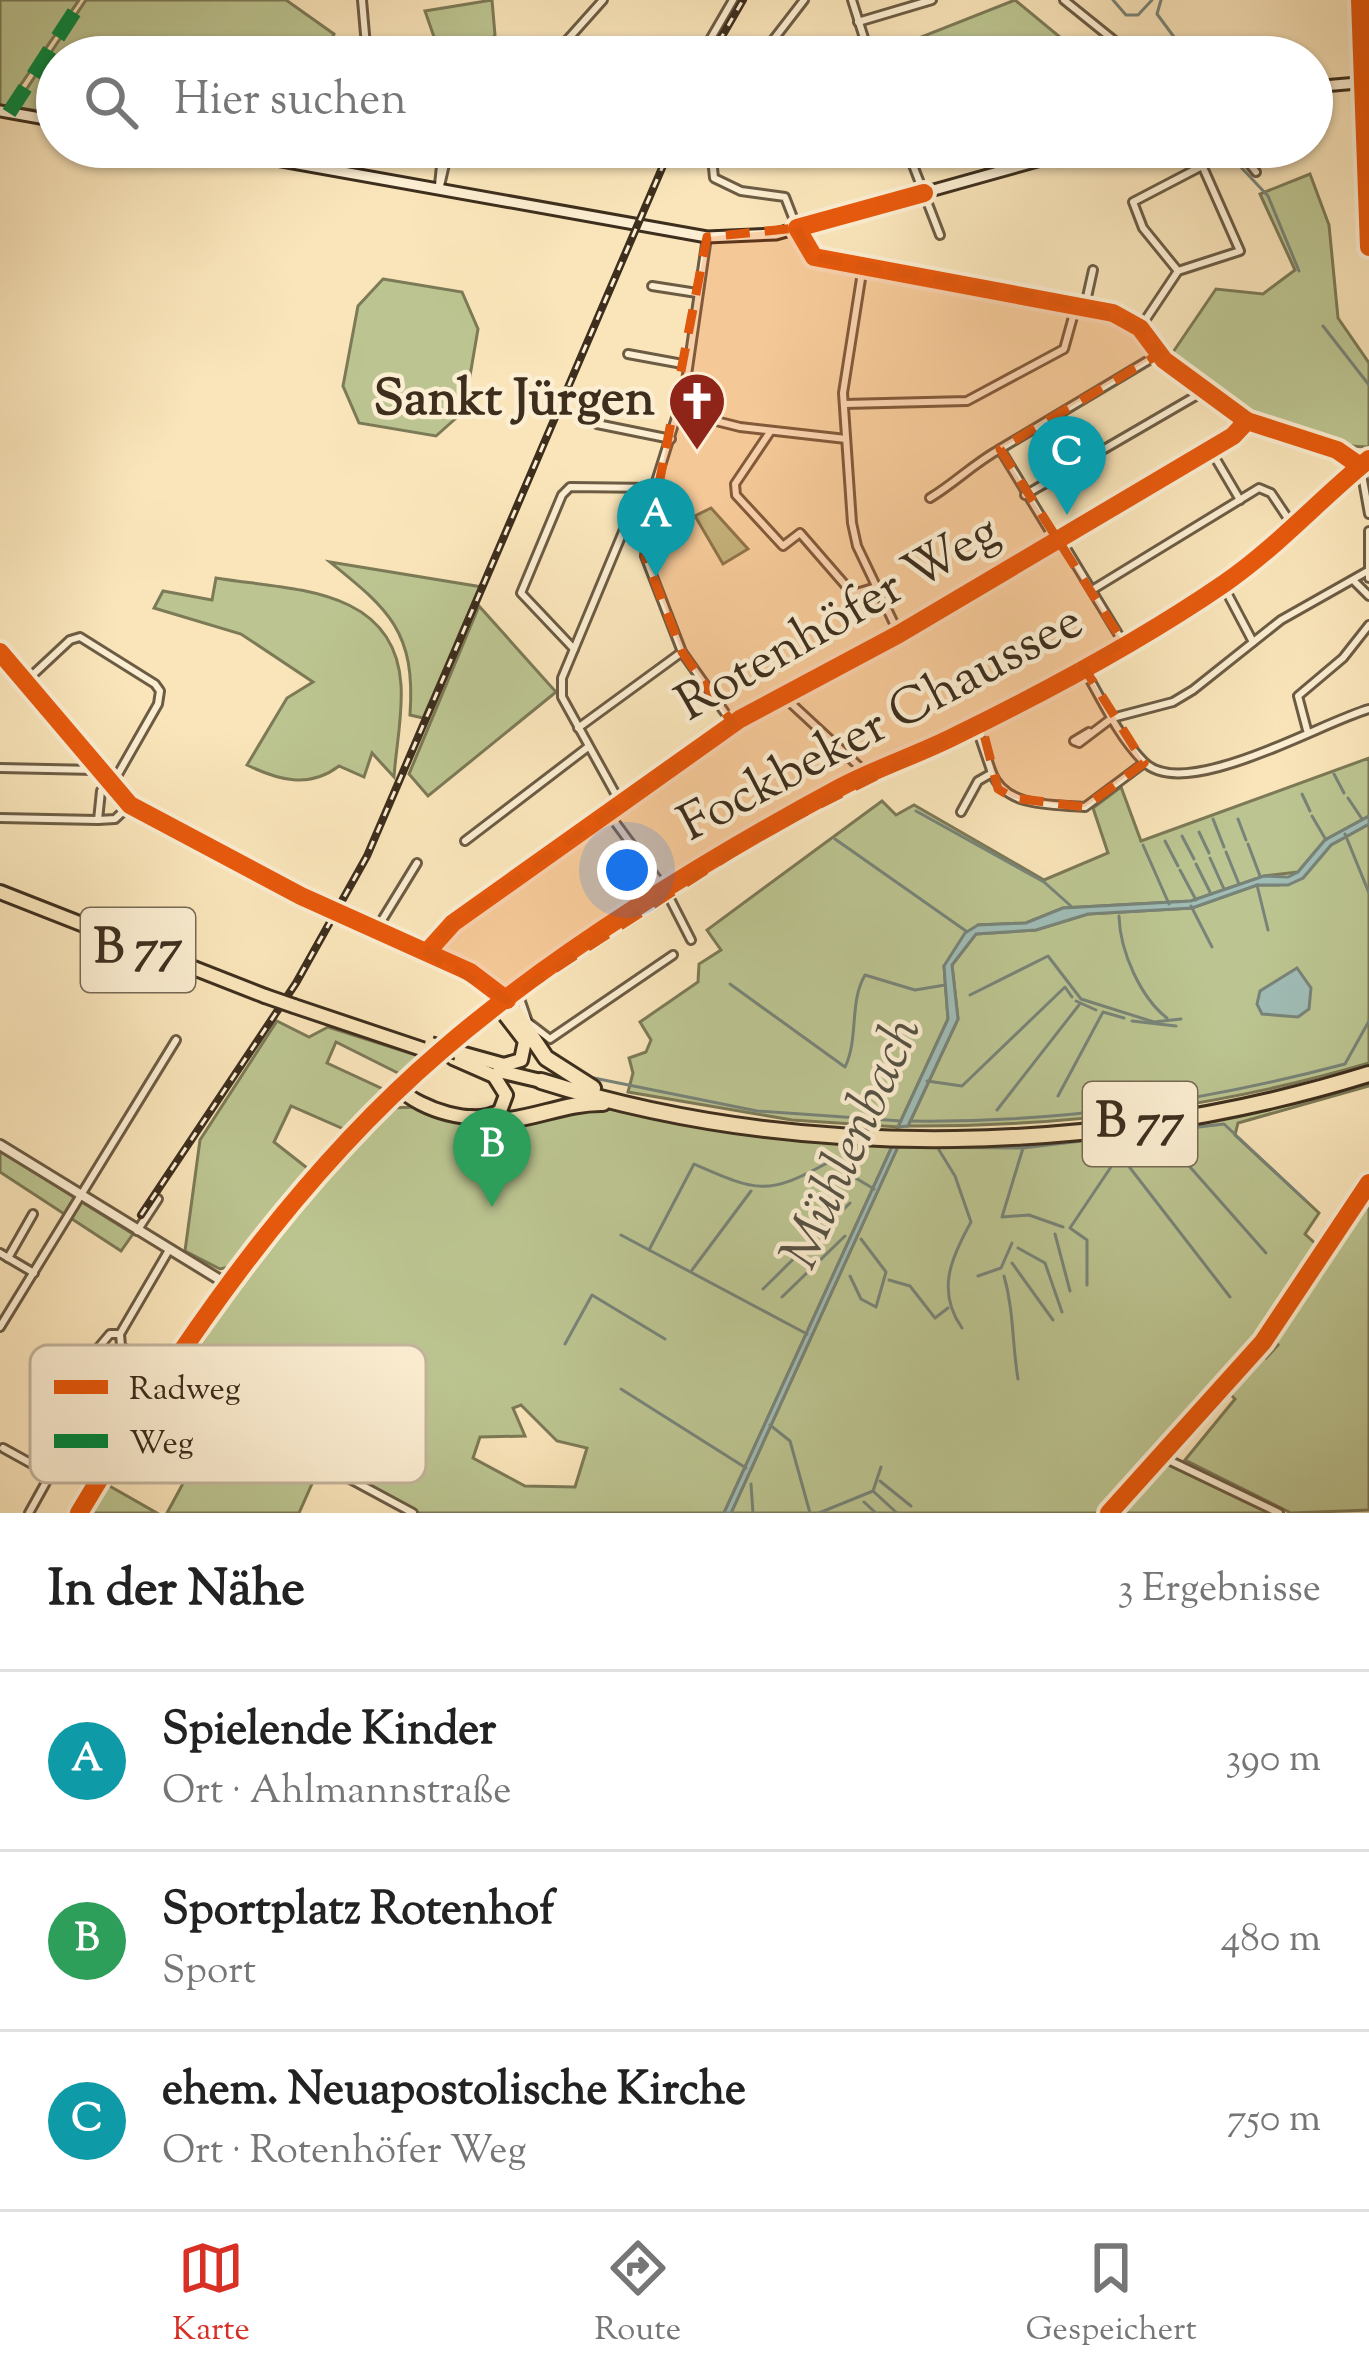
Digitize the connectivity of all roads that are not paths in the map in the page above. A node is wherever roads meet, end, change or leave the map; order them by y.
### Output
1 (362, 0) edge
2 (603, 0) edge
3 (733, 0) edge
4 (804, 0) edge
5 (852, 0) edge
6 (932, 0) edge
7 (1064, 0) edge
8 (1360, 0) edge
9 (858, 22) junction
10 (365, 36) edge
11 (571, 36) edge
12 (712, 36) edge
13 (776, 36) edge
14 (863, 36) edge
15 (1109, 36) edge
16 (1366, 82) edge
17 (1333, 85) edge
18 (0, 111) edge
19 (36, 117) edge
20 (318, 168) edge
21 (443, 168) edge
22 (713, 168) edge
23 (914, 168) edge
24 (1013, 168) edge
25 (1198, 168) edge
26 (1203, 168) edge
27 (1253, 168) edge
28 (1256, 172) dead end
29 (439, 190) junction
30 (924, 193) junction
31 (1369, 203) edge
32 (797, 228) junction
33 (940, 235) dead end
34 (707, 237) junction
35 (1369, 247) edge
36 (863, 266) junction
37 (1093, 269) dead end
38 (1178, 271) junction
39 (652, 286) dead end
40 (697, 293) junction
41 (1081, 305) junction
42 (1140, 328) junction
43 (628, 354) dead end
44 (1159, 354) junction
45 (688, 365) junction
46 (1206, 390) junction
47 (844, 404) junction
48 (680, 412) junction
49 (1247, 421) junction
50 (597, 424) dead end
51 (770, 432) junction
52 (671, 439) junction
53 (846, 439) junction
54 (1000, 449) junction
55 (1210, 449) junction
56 (1365, 462) edge
57 (654, 488) junction
58 (1025, 495) junction
59 (930, 498) dead end
60 (1240, 500) junction
61 (1369, 514) edge
62 (1293, 527) junction
63 (646, 528) junction
64 (1369, 531) edge
65 (1059, 541) junction
66 (1367, 575) edge
67 (1355, 582) junction
68 (1222, 585) junction
69 (876, 587) junction
70 (1092, 590) junction
71 (1369, 596) edge
72 (1369, 625) edge
73 (899, 634) junction
74 (1123, 642) junction
75 (1253, 642) junction
76 (574, 649) junction
77 (0, 652) edge
78 (682, 652) junction
79 (1082, 666) junction
80 (25, 682) junction
81 (781, 694) junction
82 (1369, 709) edge
83 (1112, 718) junction
84 (733, 724) junction
85 (976, 726) junction
86 (578, 728) junction
87 (1307, 730) junction
88 (1089, 732) dead end
89 (588, 746) junction
90 (1144, 763) junction
91 (0, 768) edge
92 (96, 770) junction
93 (992, 773) junction
94 (868, 775) junction
95 (108, 784) junction
96 (621, 804) junction
97 (130, 805) junction
98 (962, 812) dead end
99 (609, 814) junction
100 (0, 818) edge
101 (98, 820) junction
102 (466, 841) dead end
103 (417, 863) dead end
104 (666, 891) junction
105 (0, 892) edge
106 (376, 930) junction
107 (691, 940) dead end
108 (427, 952) junction
109 (673, 956) dead end
110 (508, 1000) junction
111 (176, 1040) dead end
112 (454, 1056) junction
113 (1369, 1070) edge
114 (541, 1081) joint
115 (403, 1086) junction
116 (626, 1101) junction
117 (422, 1103) junction
118 (384, 1104) junction
119 (470, 1118) junction
120 (0, 1145) edge
121 (1369, 1178) edge
122 (82, 1198) junction
123 (158, 1199) dead end
124 (33, 1214) dead end
125 (137, 1231) junction
126 (169, 1250) junction
127 (4, 1256) edge
128 (34, 1274) junction
129 (231, 1287) junction
130 (0, 1327) edge
131 (120, 1334) junction
132 (101, 1345) edge
133 (121, 1345) edge
134 (189, 1345) edge
135 (3, 1448) edge
136 (1158, 1455) junction
137 (30, 1463) edge
138 (45, 1483) edge
139 (98, 1483) edge
140 (355, 1483) edge
141 (28, 1513) edge
142 (79, 1513) edge
143 (413, 1513) edge
144 (1105, 1513) edge
145 (1279, 1513) edge

1 - 10 street
2 - 11 street
3 - 12 street
4 - 13 street
5 - 9 street
6 - 9 street
7 - 15 street
8 - 16 street
9 - 14 street
16 - 17 main road
16 - 31 street
18 - 19 main road
20 - 29 main road
21 - 29 street
22 - 32 street
23 - 30 street
24 - 30 main road
25 - 38 street
26 - 38 street
27 - 28 street
29 - 34 main road
30 - 32 main road
30 - 33 street
31 - 35 street
32 - 34 main road
32 - 36 street
34 - 40 street
36 - 41 street
36 - 47 street
37 - 41 street
38 - 42 street
39 - 40 street
40 - 45 street
41 - 42 street
41 - 47 street
42 - 44 street
43 - 45 street
44 - 46 street
44 - 54 street
45 - 48 street
46 - 49 street
46 - 58 street
47 - 53 street
48 - 51 street
48 - 52 street
49 - 55 street, Rotenhöfer Weg
49 - 56 street
50 - 52 street
51 - 53 street
51 - 69 street
52 - 57 street
53 - 69 street
54 - 58 street
54 - 59 street
55 - 60 street
55 - 65 street, Rotenhöfer Weg
56 - 61 street
56 - 62 main road, Fockbeker Chaussee
57 - 63 street
57 - 76 street
58 - 65 street
60 - 62 street
60 - 70 street
62 - 68 main road, Fockbeker Chaussee
63 - 76 street
63 - 78 street
64 - 66 street
65 - 70 street
65 - 73 street, Rotenhöfer Weg
66 - 67 street
67 - 71 street
67 - 75 street
68 - 74 main road, Fockbeker Chaussee
68 - 75 street
69 - 73 street
70 - 74 street
72 - 87 street
73 - 81 street, Rotenhöfer Weg
74 - 79 main road, Fockbeker Chaussee
75 - 83 street
76 - 86 street
77 - 80 street
78 - 84 street
78 - 86 street
79 - 83 street
79 - 85 main road, Fockbeker Chaussee
80 - 92 street
80 - 95 street
81 - 84 street, Rotenhöfer Weg
81 - 94 street
82 - 87 street
83 - 88 street
83 - 90 street
84 - 96 street, Rotenhöfer Weg
85 - 93 street
85 - 94 main road, Fockbeker Chaussee
86 - 89 street
87 - 90 street
89 - 96 street
89 - 102 street
90 - 93 street
91 - 92 street
92 - 95 street
93 - 98 street
94 - 104 main road, Fockbeker Chaussee
95 - 97 street
95 - 101 street
96 - 99 street, Rotenhöfer Weg
97 - 101 street
97 - 106 street
99 - 104 street
99 - 108 street, Rotenhöfer Weg
100 - 101 street
103 - 106 street
104 - 107 street
104 - 110 main road, Fockbeker Chaussee
105 - 112 main road, B 77, bridge
106 - 108 street
108 - 110 street
109 - 110 street
110 - 112 main road
110 - 115 main road, Fockbeker Chaussee
110 - 116 highway
111 - 122 street
112 - 114 main road, B 77
112 - 119 main road
113 - 116 highway, B 77
114 - 116 highway, B 77
115 - 117 main road
115 - 118 main road, Fockbeker Chaussee
116 - 119 highway
117 - 118 main road
117 - 119 main road
118 - 129 main road, Fockbeker Chaussee
120 - 122 street
121 - 136 street
122 - 125 street
122 - 128 street
123 - 125 street
124 - 127 street
125 - 126 street
126 - 129 street
126 - 131 street
127 - 128 street
128 - 130 street
129 - 134 main road, Fockbeker Chaussee
131 - 132 street
131 - 133 street
135 - 137 street
136 - 144 street
136 - 145 street
138 - 141 street
139 - 142 main road, Fockbeker Chaussee
140 - 143 street

